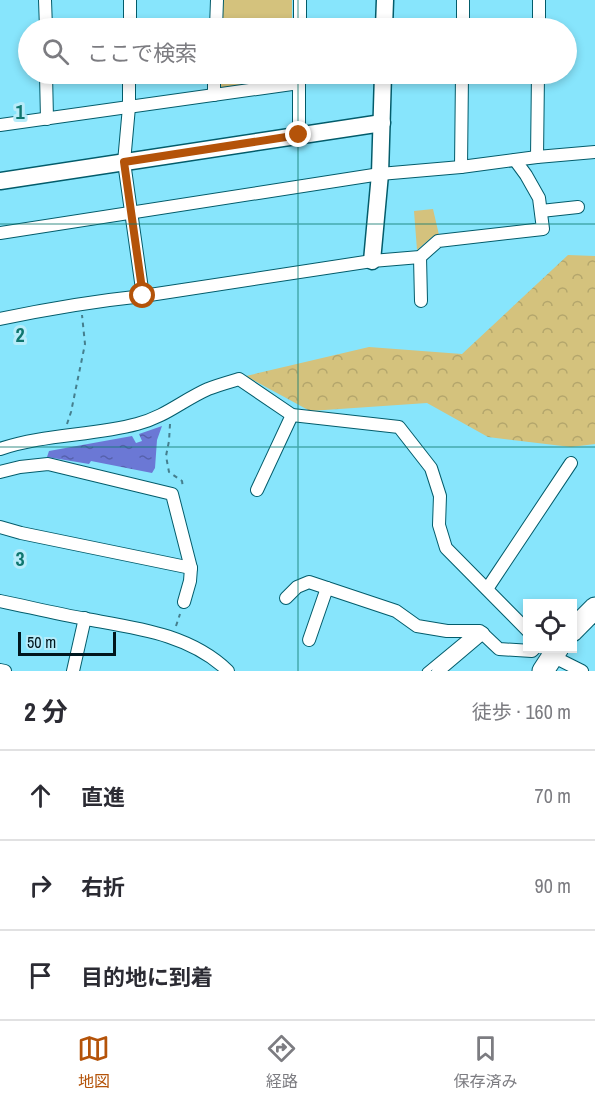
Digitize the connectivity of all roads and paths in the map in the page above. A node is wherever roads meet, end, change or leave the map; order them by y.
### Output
1 (45, 0) edge
2 (130, 0) edge
3 (217, 0) edge
4 (300, 0) edge
5 (385, 0) edge
6 (464, 0) edge
7 (539, 0) edge
8 (46, 18) edge
9 (130, 18) edge
10 (216, 18) edge
11 (300, 18) edge
12 (384, 18) edge
13 (463, 18) edge
14 (539, 18) edge
15 (46, 84) edge
16 (129, 84) edge
17 (214, 84) edge
18 (272, 84) edge
19 (299, 84) edge
20 (383, 84) edge
21 (462, 84) edge
22 (538, 84) edge
23 (213, 95) junction
24 (129, 107) junction
25 (47, 119) junction
26 (382, 123) junction
27 (0, 125) edge
28 (299, 135) junction
29 (595, 152) edge
30 (537, 157) junction
31 (515, 160) junction
32 (124, 162) junction
33 (461, 167) junction
34 (380, 174) junction
35 (0, 181) edge
36 (578, 207) dead end
37 (541, 211) junction
38 (132, 213) junction
39 (0, 233) edge
40 (420, 257) junction
41 (372, 261) junction
42 (143, 296) junction
43 (421, 301) dead end
44 (81, 304) junction
45 (0, 319) edge
46 (170, 411) junction
47 (292, 415) junction
48 (62, 436) junction
49 (0, 449) edge
50 (572, 463) dead end
51 (0, 472) edge
52 (182, 481) dead end
53 (257, 490) dead end
54 (0, 527) edge
55 (191, 568) junction
56 (327, 588) junction
57 (487, 589) junction
58 (286, 598) dead end
59 (0, 601) edge
60 (184, 602) joint
61 (595, 608) edge
62 (85, 618) junction
63 (523, 626) edge
64 (577, 627) edge
65 (479, 632) junction
66 (172, 637) junction
67 (309, 640) dead end
68 (547, 654) edge
69 (0, 670) edge
70 (5, 671) edge
71 (73, 671) edge
72 (228, 671) edge
73 (426, 671) edge
74 (438, 671) edge
75 (582, 671) edge

1 - 8 street
2 - 9 street
3 - 10 street
4 - 11 street
5 - 12 street
6 - 13 street
7 - 14 street
15 - 25 street
16 - 24 street
17 - 23 street
18 - 23 street
19 - 28 street
20 - 26 street
21 - 33 street
22 - 30 street
23 - 24 street
24 - 25 street
24 - 32 street
25 - 27 street
26 - 28 street
26 - 34 street
28 - 32 street
29 - 30 street
30 - 31 street
31 - 33 street
31 - 37 street
32 - 35 street
32 - 38 street
33 - 34 street
34 - 38 street
34 - 41 street
36 - 37 street
37 - 40 street
38 - 39 street
38 - 42 street
40 - 41 street
40 - 43 street
41 - 42 street
42 - 44 street
44 - 45 street
44 - 48 path
46 - 47 street
46 - 48 street
46 - 52 path
47 - 53 street
47 - 57 street
48 - 49 street
50 - 57 street
51 - 55 street
54 - 55 street
55 - 60 street
56 - 58 street
56 - 65 street
56 - 67 street
57 - 63 street
59 - 62 street
60 - 66 path
61 - 64 highway
62 - 66 street
62 - 71 street
65 - 68 street
65 - 73 lane
65 - 74 street
66 - 72 street
68 - 75 street
69 - 70 street

